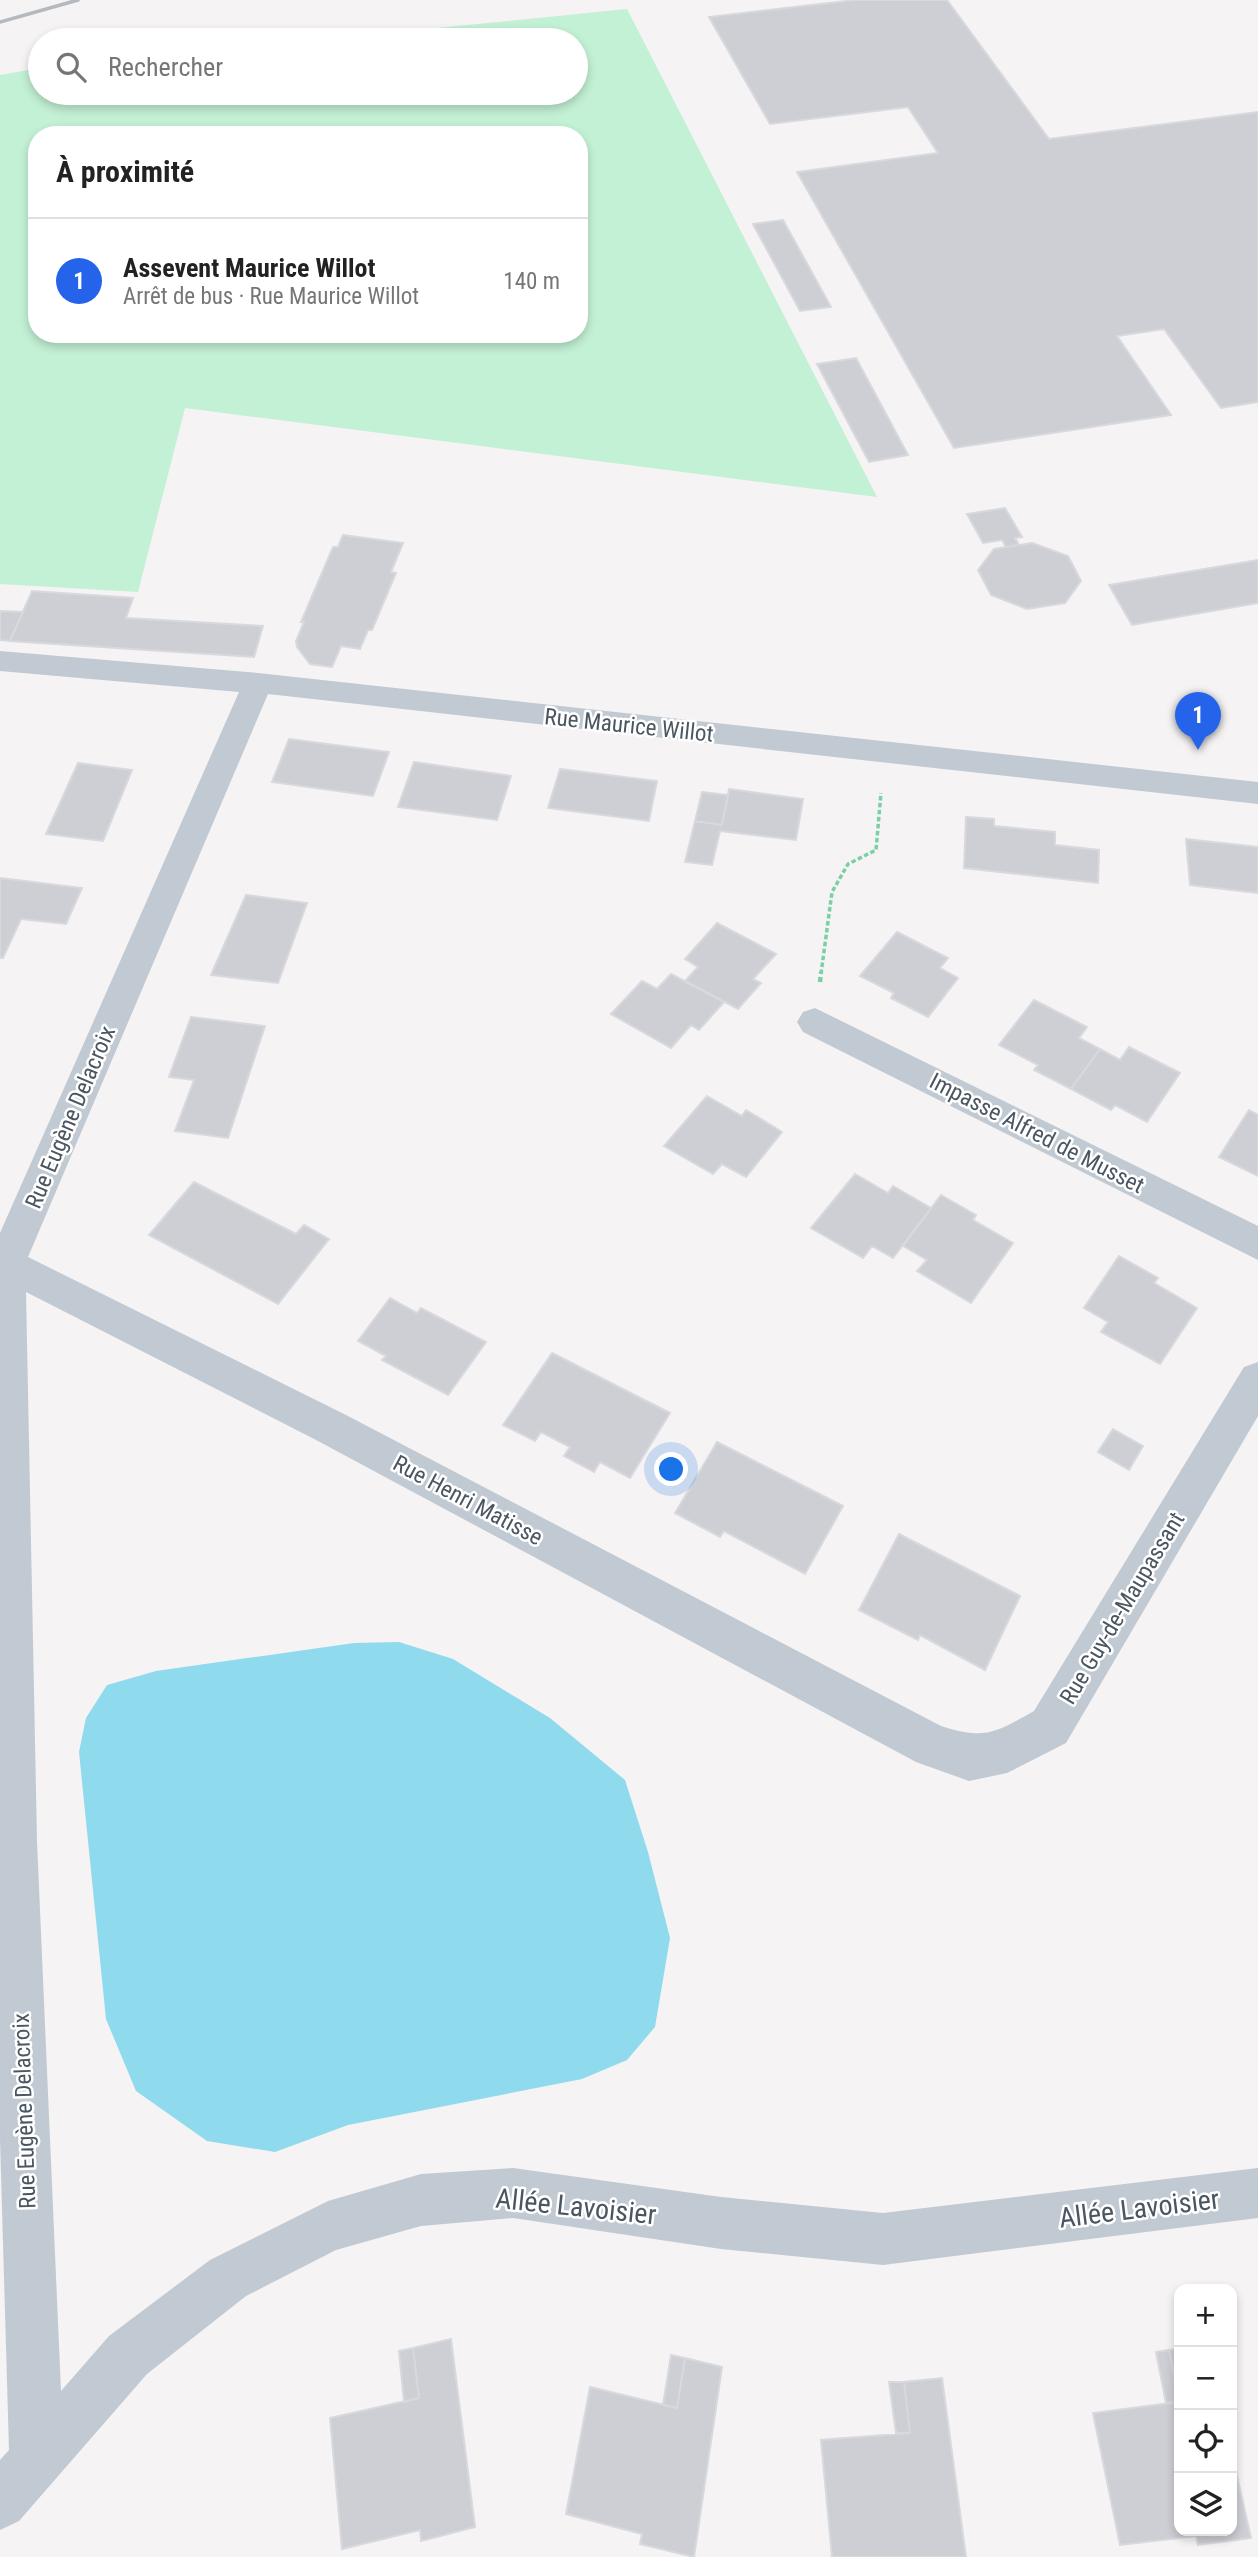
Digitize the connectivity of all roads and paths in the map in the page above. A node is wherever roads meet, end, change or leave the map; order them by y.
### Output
1 (0, 662) edge
2 (258, 683) junction
3 (885, 753) junction
4 (1258, 793) edge
5 (815, 1021) joint
6 (1258, 1244) edge
7 (3, 1262) edge
8 (1258, 1380) edge
9 (932, 1746) joint
10 (7, 1843) edge
11 (1258, 2193) edge
12 (37, 2458) junction
13 (0, 2502) edge

1 - 2 street, Rue Maurice Willot
2 - 3 street, Rue Maurice Willot
2 - 7 street, Rue Eugène Delacroix
3 - 4 street, Rue Maurice Willot
3 - 5 path
5 - 6 street, Impasse Alfred de Musset
7 - 9 street, Rue Henri Matisse
7 - 10 street, Rue Eugène Delacroix
8 - 9 street, Rue Guy-de-Maupassant
10 - 12 street, Rue Eugène Delacroix
11 - 12 street, Allée Lavoisier
12 - 13 street, Allée Lavoisier

